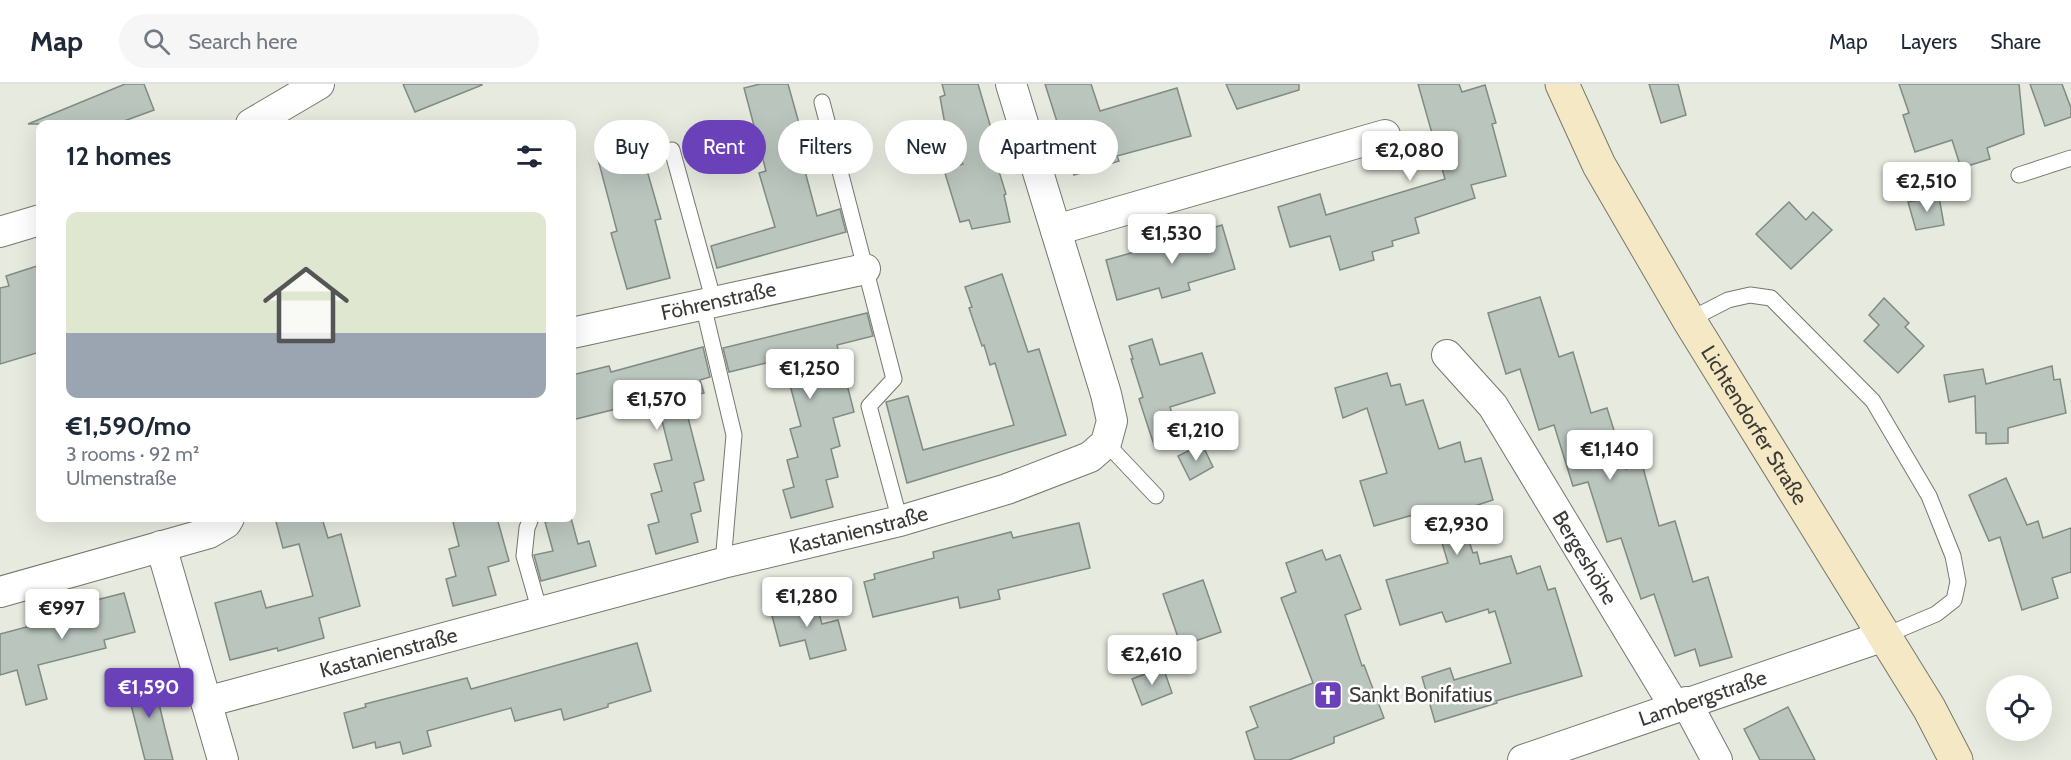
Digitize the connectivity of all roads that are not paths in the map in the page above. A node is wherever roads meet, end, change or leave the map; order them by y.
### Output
1 (319, 84) edge
2 (1011, 84) edge
3 (1562, 84) edge
4 (822, 102) dead end
5 (258, 120) edge
6 (1385, 135) dead end
7 (672, 150) dead end
8 (2071, 158) edge
9 (2019, 175) dead end
10 (36, 221) edge
11 (1056, 230) junction
12 (0, 232) edge
13 (865, 269) junction
14 (709, 304) junction
15 (1689, 320) junction
16 (576, 332) edge
17 (1447, 355) dead end
18 (1106, 443) junction
19 (1156, 496) dead end
20 (900, 521) junction
21 (227, 522) edge
22 (529, 522) edge
23 (161, 546) junction
24 (723, 563) junction
25 (0, 592) edge
26 (540, 612) junction
27 (1884, 636) junction
28 (206, 702) junction
29 (1680, 705) junction
30 (223, 760) edge
31 (1523, 760) edge
32 (1717, 760) edge
33 (1956, 760) edge

1 - 5 street
2 - 11 street
3 - 15 main road, Lichtendorfer Straße
4 - 13 lane
6 - 11 street
7 - 14 lane
8 - 9 lane
10 - 12 street
11 - 18 street
13 - 14 street, Föhrenstraße
13 - 20 lane
14 - 16 street, Föhrenstraße
14 - 24 lane
15 - 27 main road, Lichtendorfer Straße
15 - 27 lane
17 - 29 street, Bergeshöhe
18 - 19 lane
18 - 20 street, Kastanienstraße
20 - 24 street, Kastanienstraße
21 - 23 street
22 - 26 lane
23 - 25 street
23 - 28 street
24 - 26 street, Kastanienstraße
26 - 28 street, Kastanienstraße
27 - 29 street, Lambergstraße
27 - 33 main road, Lichtendorfer Straße
28 - 30 street
29 - 31 street, Lambergstraße
29 - 32 street, Bergeshöhe

